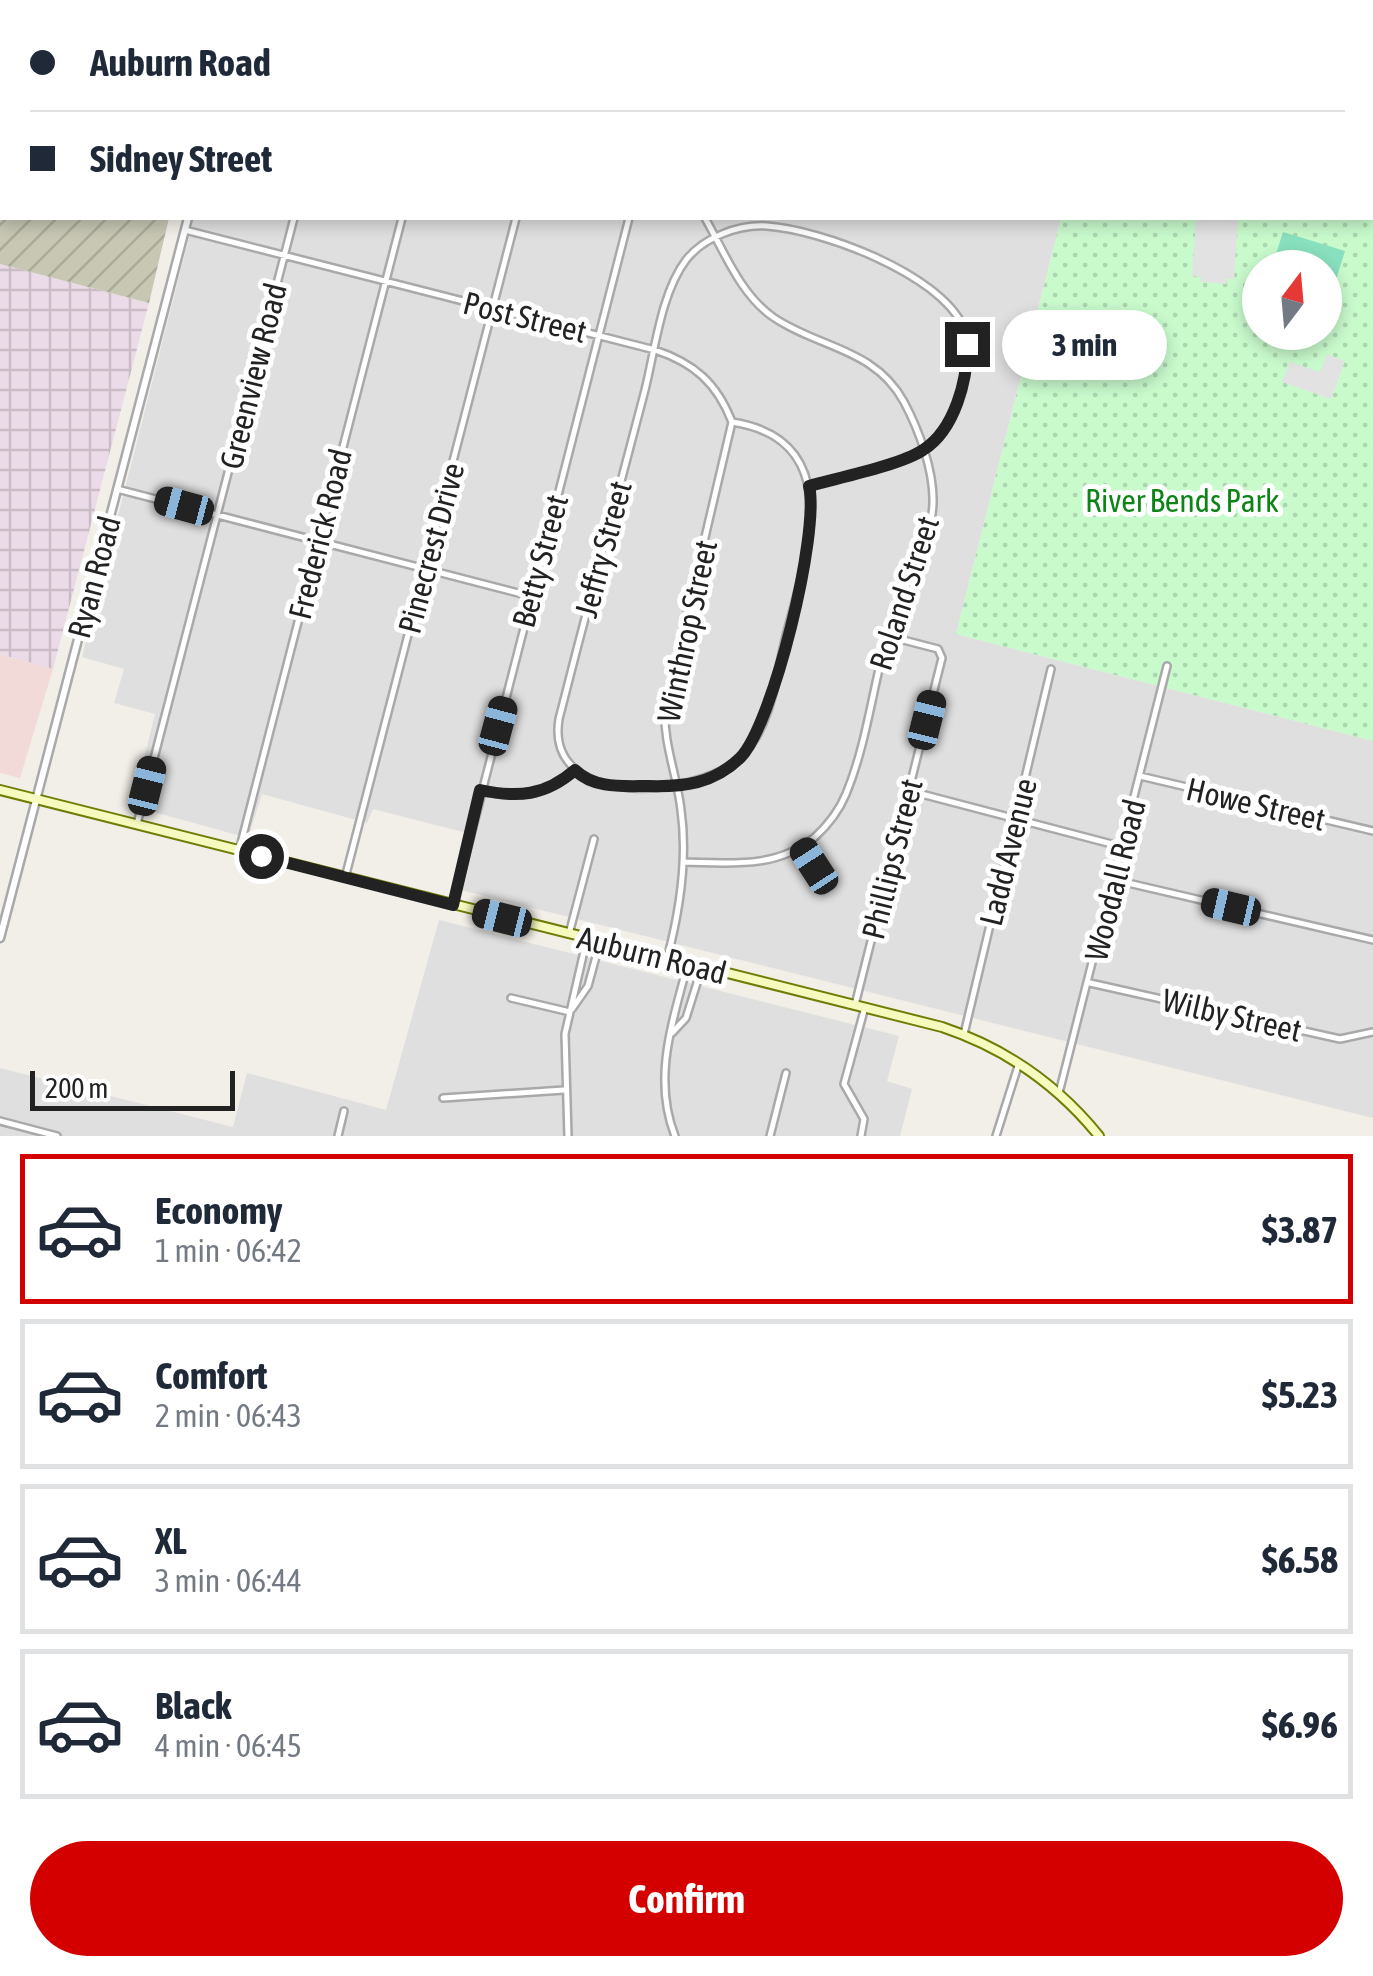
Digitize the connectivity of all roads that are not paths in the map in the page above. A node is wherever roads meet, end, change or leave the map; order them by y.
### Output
1 (188, 220) edge
2 (293, 220) edge
3 (401, 220) edge
4 (515, 220) edge
5 (628, 220) edge
6 (706, 220) edge
7 (185, 230) junction
8 (716, 237) junction
9 (284, 255) junction
10 (385, 281) junction
11 (493, 308) junction
12 (599, 336) junction
13 (655, 350) junction
14 (732, 422) junction
15 (923, 450) junction
16 (809, 486) junction
17 (117, 489) junction
18 (217, 515) junction
19 (318, 541) junction
20 (426, 569) junction
21 (531, 596) junction
22 (888, 636) junction
23 (1168, 666) dead end
24 (1052, 670) dead end
25 (575, 770) junction
26 (1140, 776) junction
27 (678, 786) junction
28 (0, 790) edge
29 (480, 790) junction
30 (910, 790) junction
31 (36, 799) junction
32 (1017, 818) junction
33 (137, 824) junction
34 (1373, 831) edge
35 (594, 839) dead end
36 (802, 847) junction
37 (1123, 847) junction
38 (239, 850) junction
39 (684, 862) junction
40 (345, 878) junction
41 (1115, 880) junction
42 (827, 886) dead end
43 (453, 905) junction
44 (569, 934) junction
45 (0, 938) edge
46 (587, 938) junction
47 (1373, 940) edge
48 (600, 942) junction
49 (667, 959) junction
50 (688, 963) junction
51 (702, 967) junction
52 (1090, 983) junction
53 (511, 998) dead end
54 (860, 1006) junction
55 (570, 1012) junction
56 (1373, 1032) edge
57 (672, 1033) junction
58 (964, 1034) junction
59 (1019, 1063) junction
60 (786, 1072) dead end
61 (564, 1090) junction
62 (1059, 1093) junction
63 (443, 1098) dead end
64 (344, 1111) dead end
65 (0, 1122) edge
66 (57, 1136) edge
67 (338, 1136) edge
68 (568, 1136) edge
69 (674, 1136) edge
70 (770, 1136) edge
71 (862, 1136) edge
72 (996, 1136) edge
73 (1098, 1136) edge

1 - 7 street, Ryan Road
2 - 9 street, Greenview Road
3 - 10 street, Frederick Road
4 - 11 street, Pinecrest Drive
5 - 12 street, Betty Street
6 - 8 street, Roland Street
7 - 9 street, Post Street
7 - 17 street, Ryan Road
8 - 13 street, Jeffry Street
8 - 15 street, Roland Street
8 - 15 street
9 - 10 street, Post Street
9 - 18 street, Greenview Road
10 - 11 street, Post Street
10 - 19 street, Frederick Road
11 - 12 street, Post Street
11 - 20 street, Pinecrest Drive
12 - 13 street, Post Street
12 - 21 street, Betty Street
13 - 14 street, Post Street
13 - 25 street, Jeffry Street
14 - 16 street
14 - 27 street, Winthrop Street
15 - 16 street
15 - 22 street, Roland Street
16 - 27 street
17 - 18 street
17 - 31 street, Ryan Road
18 - 19 street
18 - 33 street, Greenview Road
19 - 20 street
19 - 38 street, Frederick Road
20 - 21 street
20 - 40 street, Pinecrest Drive
21 - 29 street, Betty Street
22 - 30 street, Phillips Street
22 - 36 street, Roland Street
23 - 26 street, Woodall Road
24 - 32 street, Ladd Avenue
25 - 27 street
25 - 29 street
26 - 34 street, Howe Street
26 - 37 street, Woodall Road
27 - 39 street, Winthrop Street
28 - 31 main road, Auburn Road
29 - 43 street, Betty Street
30 - 32 street
30 - 54 street, Phillips Street
31 - 33 main road, Auburn Road
31 - 45 street, Ryan Road
32 - 37 street
32 - 58 street, Ladd Avenue
33 - 38 main road, Auburn Road
35 - 44 street
36 - 39 street, Roland Street
36 - 42 street
37 - 41 street, Woodall Road
38 - 40 main road, Auburn Road
39 - 49 street, Winthrop Street
40 - 43 main road, Auburn Road
41 - 47 street
41 - 52 street, Woodall Road
43 - 44 main road, Auburn Road
44 - 46 main road, Auburn Road
46 - 48 main road, Auburn Road
46 - 55 street
48 - 49 main road, Auburn Road
48 - 55 street
49 - 50 main road, Auburn Road
50 - 51 main road, Auburn Road
50 - 57 street
51 - 54 main road, Auburn Road
51 - 57 street
52 - 56 street, Wilby Street
52 - 62 street, Woodall Road
53 - 55 street
54 - 58 main road, Auburn Road
54 - 71 street, Phillips Street
55 - 61 street
57 - 69 street
58 - 59 main road, Auburn Road
59 - 62 main road, Auburn Road
59 - 72 street
60 - 70 street
61 - 63 street
61 - 68 street
62 - 73 main road, Auburn Road
64 - 67 street
65 - 66 street

